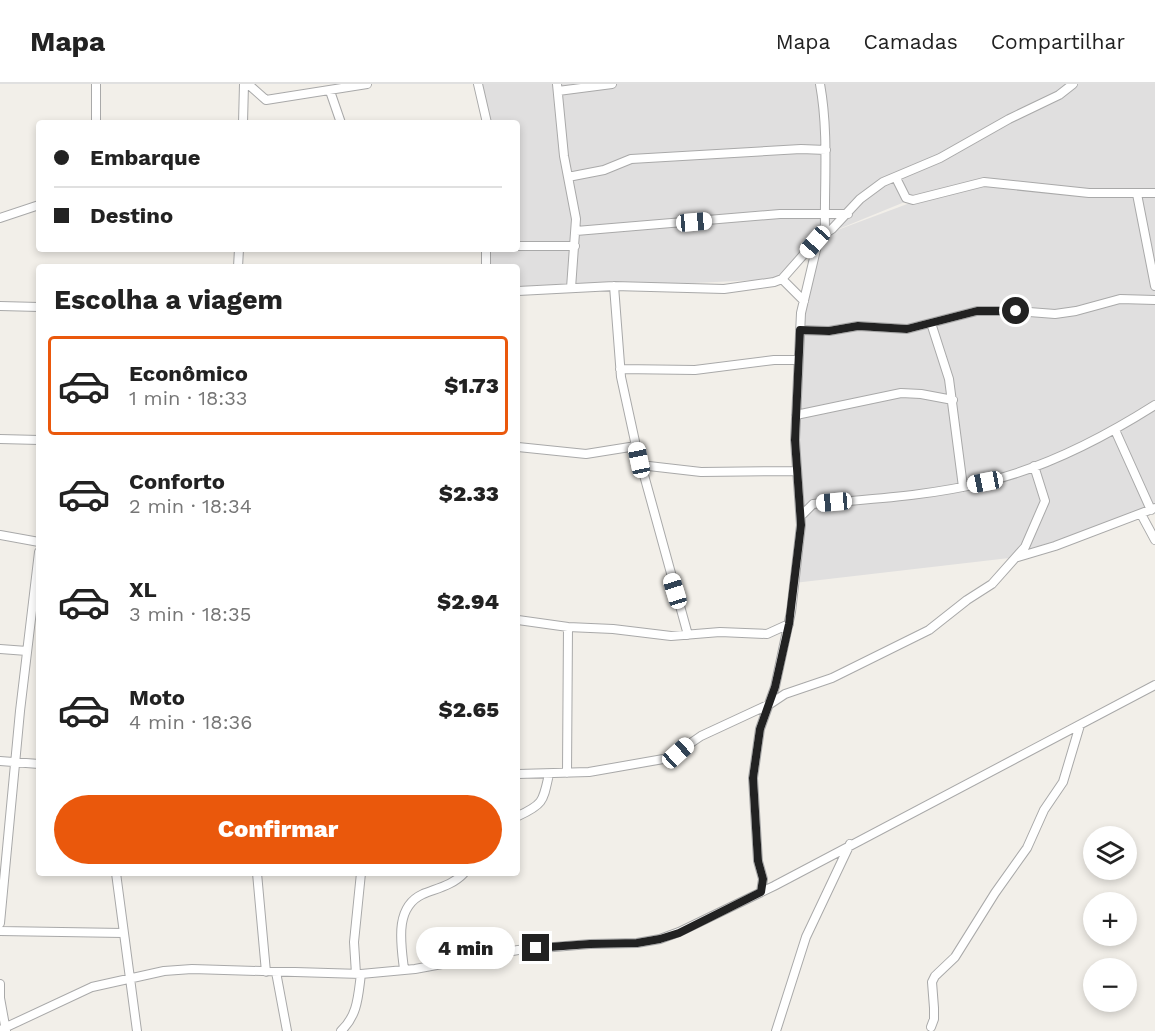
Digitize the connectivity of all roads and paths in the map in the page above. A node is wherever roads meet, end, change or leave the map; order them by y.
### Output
1 (96, 84) edge
2 (246, 84) edge
3 (368, 84) edge
4 (478, 84) edge
5 (612, 84) edge
6 (820, 84) edge
7 (1073, 84) edge
8 (558, 87) edge
9 (330, 91) junction
10 (96, 120) edge
11 (243, 120) edge
12 (339, 120) edge
13 (485, 120) edge
14 (826, 150) junction
15 (568, 177) junction
16 (896, 178) junction
17 (1155, 193) edge
18 (1137, 194) junction
19 (36, 206) edge
20 (824, 214) junction
21 (848, 214) junction
22 (0, 218) edge
23 (576, 231) junction
24 (822, 235) junction
25 (1151, 245) edge
26 (520, 246) edge
27 (575, 246) junction
28 (782, 279) junction
29 (614, 286) junction
30 (1155, 286) edge
31 (571, 288) junction
32 (520, 291) edge
33 (1155, 300) edge
34 (804, 301) junction
35 (0, 306) edge
36 (36, 307) edge
37 (931, 323) junction
38 (800, 330) junction
39 (798, 360) junction
40 (620, 369) junction
41 (952, 400) junction
42 (1155, 406) edge
43 (796, 415) junction
44 (1114, 430) junction
45 (0, 440) edge
46 (36, 440) edge
47 (520, 447) edge
48 (636, 447) junction
49 (640, 465) junction
50 (1034, 466) junction
51 (797, 471) junction
52 (963, 487) junction
53 (800, 493) junction
54 (813, 504) junction
55 (1153, 509) edge
56 (1141, 514) junction
57 (801, 516) junction
58 (0, 535) edge
59 (1155, 540) edge
60 (36, 541) edge
61 (1018, 557) junction
62 (36, 577) edge
63 (520, 620) edge
64 (789, 624) junction
65 (567, 627) junction
66 (767, 634) junction
67 (688, 635) junction
68 (784, 645) junction
69 (0, 649) edge
70 (27, 651) junction
71 (1155, 685) edge
72 (770, 704) junction
73 (1080, 725) junction
74 (0, 760) edge
75 (16, 762) junction
76 (36, 764) edge
77 (567, 773) junction
78 (520, 774) edge
79 (549, 774) junction
80 (520, 815) edge
81 (850, 844) junction
82 (116, 876) edge
83 (257, 876) edge
84 (361, 876) edge
85 (460, 876) edge
86 (763, 879) junction
87 (774, 886) junction
88 (761, 892) junction
89 (0, 923) edge
90 (0, 931) edge
91 (123, 933) junction
92 (404, 969) junction
93 (266, 972) junction
94 (276, 972) junction
95 (358, 974) junction
96 (129, 978) junction
97 (0, 984) edge
98 (931, 1027) dead end
99 (4, 1030) edge
100 (137, 1031) edge
101 (287, 1031) edge
102 (341, 1031) edge
103 (776, 1031) edge

1 - 10 street
2 - 9 street
2 - 11 street
3 - 9 street
4 - 13 street
5 - 8 street
6 - 14 street
7 - 16 street
8 - 15 street
9 - 12 street
14 - 15 street
14 - 20 street
15 - 23 street
16 - 18 street
16 - 21 street
17 - 18 street
18 - 25 street
19 - 22 street
20 - 21 street
20 - 23 street
20 - 24 street
21 - 24 street
23 - 27 street
24 - 28 street
24 - 34 street
25 - 30 street
26 - 27 street
27 - 31 street
28 - 29 street
28 - 34 street
29 - 31 street
29 - 40 street
31 - 32 street
33 - 37 street
34 - 38 street
35 - 36 street
37 - 38 street
37 - 41 street
38 - 39 street
39 - 40 street
39 - 43 street
40 - 48 street
41 - 43 street
41 - 52 street
42 - 44 street
43 - 51 street
44 - 50 street
44 - 55 street
45 - 46 street
47 - 48 street
48 - 49 street
49 - 51 street
49 - 67 street
50 - 52 street
50 - 61 street
51 - 53 street
52 - 54 street
53 - 54 street
53 - 57 street
54 - 57 street
55 - 56 street
56 - 59 street
56 - 61 street
57 - 64 street
58 - 60 street
61 - 72 street
62 - 70 street
63 - 65 street
64 - 66 street
64 - 68 street
65 - 67 street
65 - 77 street
66 - 67 street
66 - 68 street
68 - 72 street
69 - 70 street
70 - 75 street
71 - 73 street
72 - 77 street
72 - 86 street
73 - 81 street
73 - 98 street
74 - 75 street
75 - 76 street
75 - 89 street
77 - 79 street
78 - 79 street
79 - 80 street
81 - 87 street
81 - 103 street
82 - 91 street
83 - 93 street
84 - 95 street
85 - 92 street
86 - 87 street
86 - 88 street
87 - 88 street
88 - 92 street
90 - 91 street
91 - 96 street
92 - 95 street
93 - 94 street
93 - 96 street
94 - 95 street
94 - 101 street
95 - 102 street
96 - 99 street
96 - 100 street
97 - 99 street

